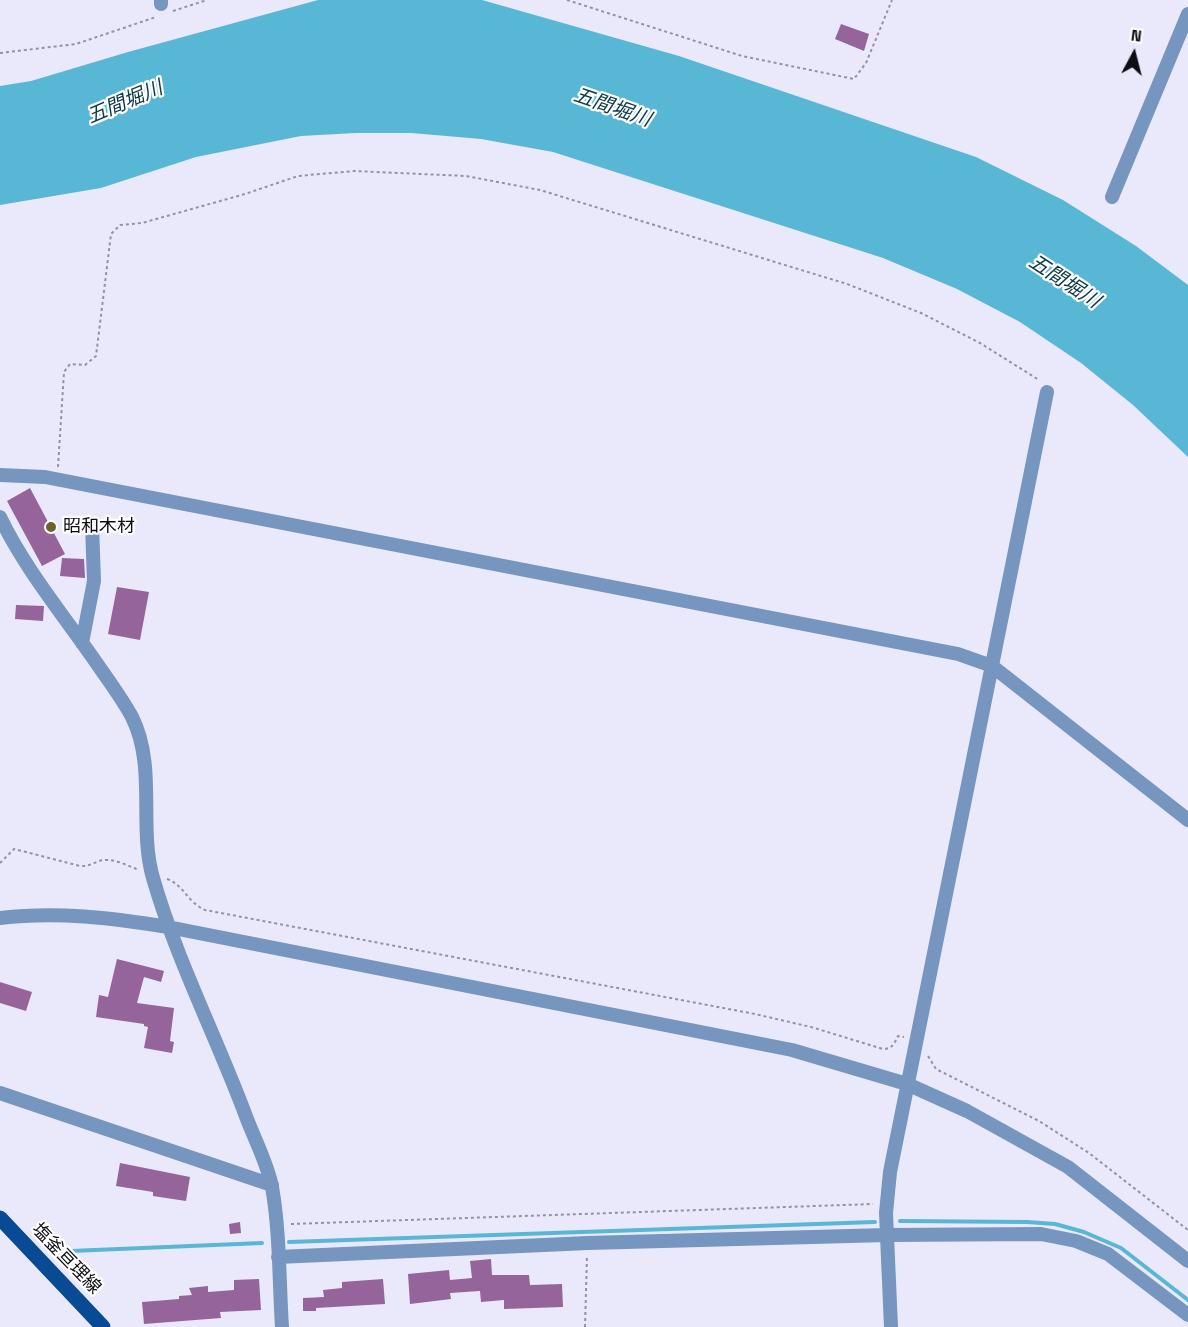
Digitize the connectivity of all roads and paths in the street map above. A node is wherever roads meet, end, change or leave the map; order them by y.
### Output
1 (207, 0) edge
2 (567, 0) edge
3 (892, 0) edge
4 (1188, 14) edge
5 (0, 53) edge
6 (1112, 197) dead end
7 (1047, 392) joint
8 (0, 475) edge
9 (58, 479) junction
10 (0, 517) edge
11 (92, 525) dead end
12 (82, 643) junction
13 (992, 666) junction
14 (1188, 820) edge
15 (0, 863) edge
16 (152, 875) junction
17 (0, 918) edge
18 (168, 927) junction
19 (916, 1038) junction
20 (927, 1054) dead end
21 (907, 1084) junction
22 (0, 1093) edge
23 (272, 1185) junction
24 (887, 1203) junction
25 (0, 1218) edge
26 (276, 1224) junction
27 (1188, 1230) edge
28 (887, 1235) junction
29 (588, 1244) junction
30 (278, 1257) junction
31 (1188, 1262) edge
32 (1188, 1315) edge
33 (103, 1327) edge
34 (282, 1327) edge
35 (585, 1327) edge
36 (891, 1327) edge

1 - 5 path
2 - 3 path
4 - 6 street
7 - 9 path
7 - 13 street
8 - 9 street
9 - 13 street
10 - 12 street
11 - 12 street
12 - 16 street
13 - 14 street
13 - 19 street
15 - 16 path
16 - 18 street
16 - 19 path
17 - 18 street
18 - 21 street
18 - 23 street
19 - 21 street
20 - 27 path
21 - 24 street
21 - 31 street
22 - 23 street
23 - 26 street
24 - 26 path
24 - 28 street
25 - 33 main road, 塩釜亘理線
26 - 30 street
28 - 29 street
28 - 32 street
28 - 36 street
29 - 30 street
29 - 35 path
30 - 34 street

